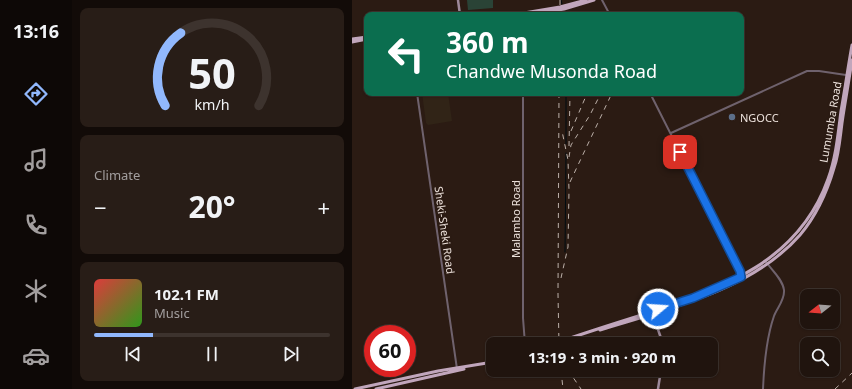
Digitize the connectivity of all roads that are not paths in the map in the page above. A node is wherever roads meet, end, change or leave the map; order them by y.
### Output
1 (458, 0) edge
2 (586, 0) edge
3 (594, 0) edge
4 (602, 0) edge
5 (460, 12) edge
6 (533, 12) edge
7 (548, 12) edge
8 (608, 12) edge
9 (364, 38) edge
10 (352, 40) edge
11 (852, 45) edge
12 (852, 60) edge
13 (848, 76) junction
14 (417, 96) edge
15 (523, 96) edge
16 (652, 96) edge
17 (670, 133) junction
18 (767, 263) junction
19 (742, 278) junction
20 (652, 313) junction
21 (524, 337) edge
22 (575, 337) edge
23 (579, 337) edge
24 (660, 337) edge
25 (486, 364) edge
26 (457, 369) junction
27 (661, 377) edge
28 (355, 389) edge
29 (376, 389) edge
30 (659, 389) edge
31 (763, 389) edge

1 - 5 main road
2 - 6 main road
3 - 7 main road
4 - 8 street
9 - 10 main road
11 - 13 main road, Lumumba Road
12 - 13 main road, Lumumba Road
13 - 17 street
13 - 18 main road, Lumumba Road
14 - 26 street, Sheki-Sheki Road
15 - 21 street, Malambo Road
16 - 17 street
17 - 19 street
18 - 19 main road, Lumumba Road
18 - 31 street
19 - 20 main road, Lumumba Road
20 - 22 main road, Lumumba Road
20 - 23 main road, Lumumba Road
20 - 24 main road
25 - 26 main road
26 - 28 main road
26 - 29 main road
27 - 30 main road

